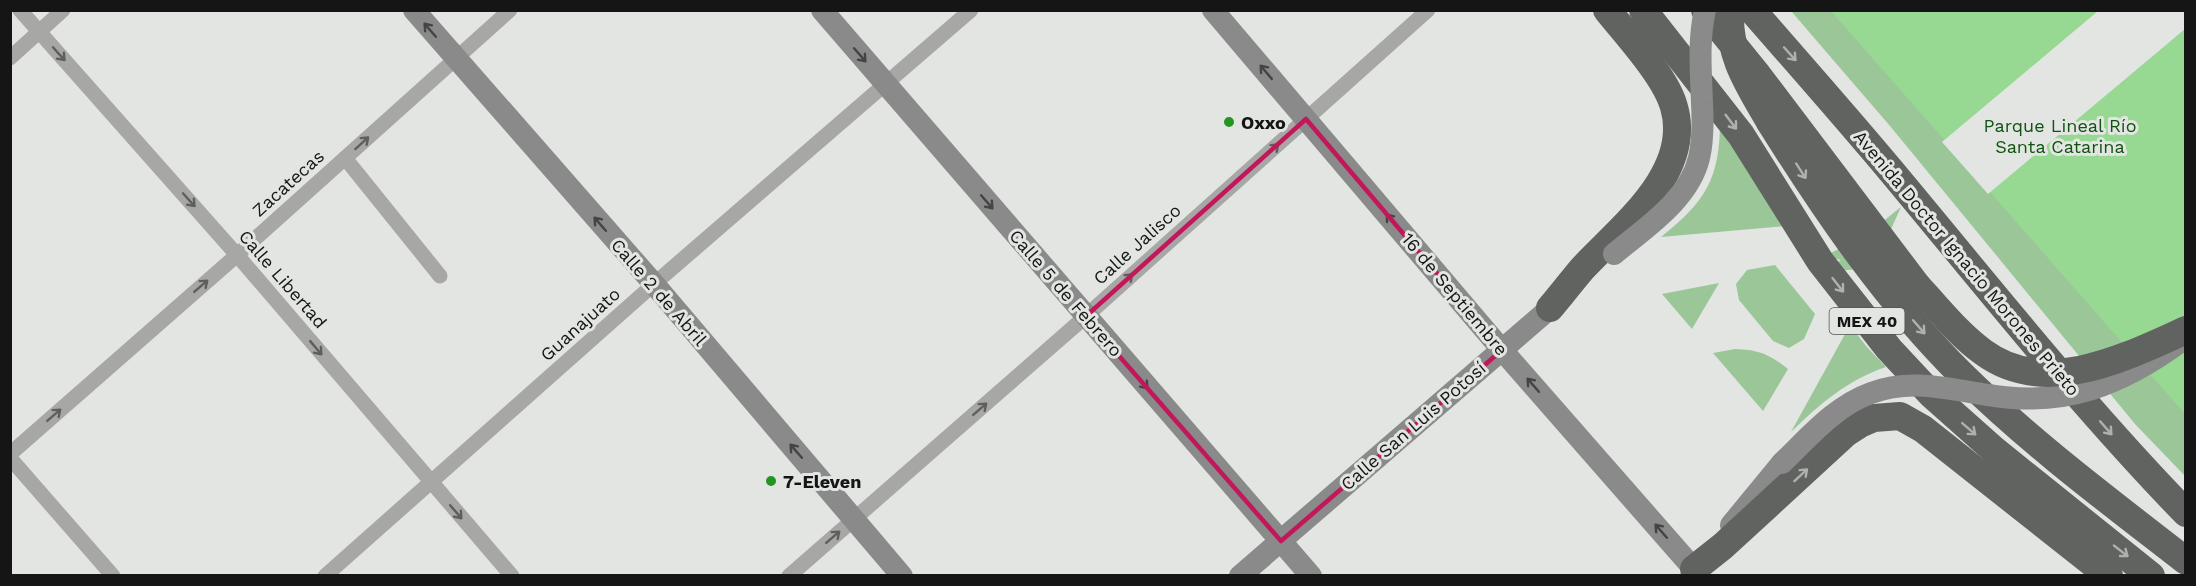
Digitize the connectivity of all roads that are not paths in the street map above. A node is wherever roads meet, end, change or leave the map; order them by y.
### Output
1 (20, 10) edge
2 (63, 10) edge
3 (414, 10) edge
4 (510, 10) edge
5 (822, 10) edge
6 (971, 10) edge
7 (1213, 10) edge
8 (1428, 10) edge
9 (1607, 10) edge
10 (1643, 10) edge
11 (1705, 10) edge
12 (1730, 10) edge
13 (1752, 10) edge
14 (39, 32) junction
15 (10, 58) edge
16 (456, 59) junction
17 (885, 83) junction
18 (1306, 120) junction
19 (345, 158) junction
20 (237, 255) junction
21 (440, 276) dead end
22 (654, 285) junction
23 (1550, 308) junction
24 (1085, 317) junction
25 (2186, 330) edge
26 (2186, 338) edge
27 (1502, 350) junction
28 (10, 456) edge
29 (431, 482) junction
30 (2186, 513) edge
31 (854, 519) junction
32 (1281, 541) junction
33 (2186, 561) edge
34 (1693, 573) edge
35 (113, 576) edge
36 (325, 576) edge
37 (512, 576) edge
38 (789, 576) edge
39 (902, 576) edge
40 (1240, 576) edge
41 (1311, 576) edge
42 (2109, 576) edge
43 (2151, 576) edge

1 - 14 street, Calle Libertad
2 - 14 street
16 -> 3 street, Calle 2 de Abril
4 - 16 street, Zacatecas
5 -> 17 street, Calle 5 de Febrero
6 - 17 street, Guanajuato
18 -> 7 street, 16 de Septiembre
8 - 18 street, Calle Jalisco
9 - 23 highway
10 -> 43 highway, MEX 40
11 - 23 street, Calle San Luis Potosí, bridge
11 - 25 highway, bridge
12 -> 33 highway, bridge
13 -> 30 highway, Avenida Doctor Ignacio Morones Prieto
14 - 15 street
14 -> 20 street, Calle Libertad
19 -> 16 street, Zacatecas
22 -> 16 street, Calle 2 de Abril
17 - 22 street, Guanajuato
17 -> 24 street, Calle 5 de Febrero
24 -> 18 street, Calle Jalisco
27 -> 18 street, 16 de Septiembre
19 - 20 street, Zacatecas
19 - 21 street
28 -> 20 street, Zacatecas
20 -> 29 street, Calle Libertad
22 - 29 street, Guanajuato
31 -> 22 street, Calle 2 de Abril
23 - 27 street, Calle San Luis Potosí
31 -> 24 street, Calle Jalisco
24 -> 32 street, Calle 5 de Febrero
26 - 34 street, bridge
27 - 32 street, Calle San Luis Potosí
34 -> 27 street, 16 de Septiembre
28 - 35 street
29 - 36 street, Guanajuato
29 -> 37 street, Calle Libertad
38 -> 31 street, Calle Jalisco
31 - 39 street, Calle 2 de Abril
32 - 40 street, Calle San Luis Potosí
32 - 41 street, Calle 5 de Febrero
34 -> 42 highway

